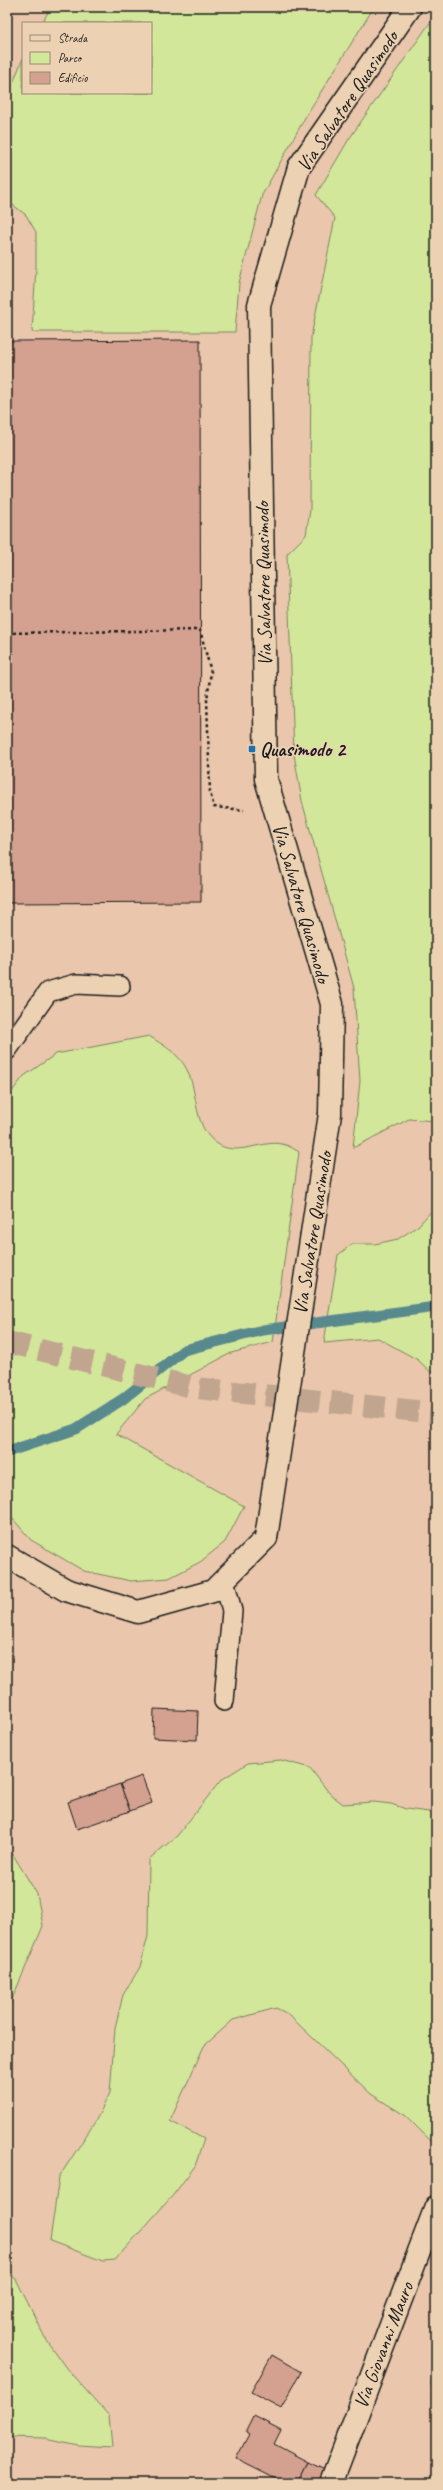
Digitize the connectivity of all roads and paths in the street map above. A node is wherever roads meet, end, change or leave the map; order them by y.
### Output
1 (410, 7) edge
2 (7, 633) edge
3 (274, 808) junction
4 (120, 986) dead end
5 (7, 1050) edge
6 (7, 1556) edge
7 (224, 1580) junction
8 (224, 1701) dead end
9 (436, 2207) edge
10 (331, 2483) edge

1 - 3 street, Via Salvatore Quasimodo
2 - 3 path
3 - 7 street, Via Salvatore Quasimodo, bridge
4 - 5 lane
6 - 7 street, Via Salvatore Quasimodo
7 - 8 lane
9 - 10 street, Via Giovanni Mauro

